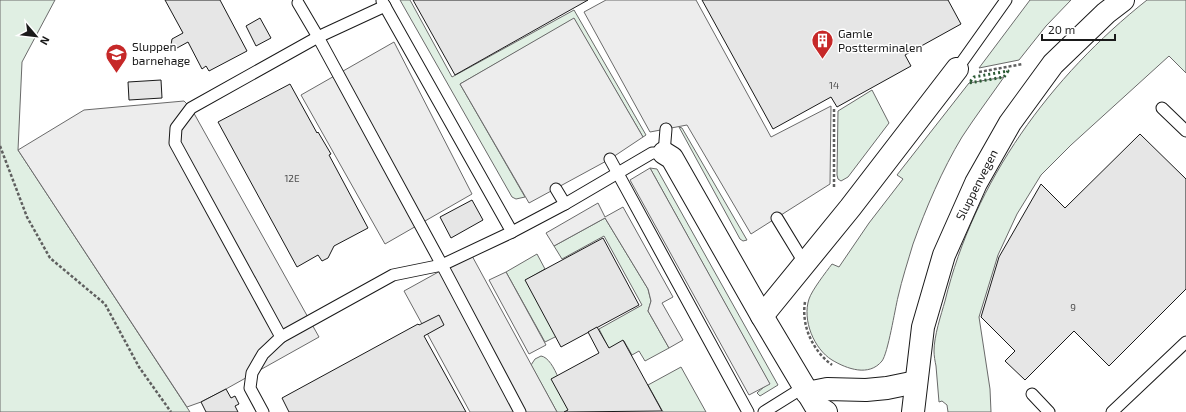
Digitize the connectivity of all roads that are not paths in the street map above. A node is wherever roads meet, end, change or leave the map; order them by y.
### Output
1 (1006, 0) edge
2 (1123, 0) edge
3 (298, 3) dead end
4 (383, 3) edge
5 (318, 37) junction
6 (957, 69) joint
7 (1162, 108) dead end
8 (666, 129) dead end
9 (1186, 132) edge
10 (664, 153) junction
11 (610, 159) dead end
12 (617, 173) junction
13 (556, 189) dead end
14 (564, 204) junction
15 (777, 218) dead end
16 (512, 232) junction
17 (805, 264) junction
18 (442, 265) junction
19 (762, 316) junction
20 (281, 337) junction
21 (1186, 342) edge
22 (916, 382) junction
23 (805, 390) junction
24 (1032, 394) dead end
25 (263, 412) edge
26 (520, 412) edge
27 (748, 412) edge
28 (764, 412) edge
29 (826, 412) edge
30 (913, 412) edge
31 (1049, 412) edge
32 (1112, 412) edge

1 - 6 lane
2 - 22 street, Sluppenvegen
3 - 5 lane
4 - 5 lane
4 - 16 lane
5 - 18 lane
5 - 20 lane
6 - 17 street
7 - 9 lane
8 - 10 lane
10 - 12 lane
10 - 19 street
11 - 12 lane
12 - 14 lane
12 - 27 lane
13 - 14 lane
14 - 16 lane
15 - 17 lane
16 - 18 lane
17 - 19 street
18 - 20 lane
18 - 26 lane
19 - 23 street
20 - 25 lane
21 - 32 lane
22 - 23 street
22 - 30 street, Sluppenvegen
23 - 28 lane
23 - 29 street
24 - 31 lane

